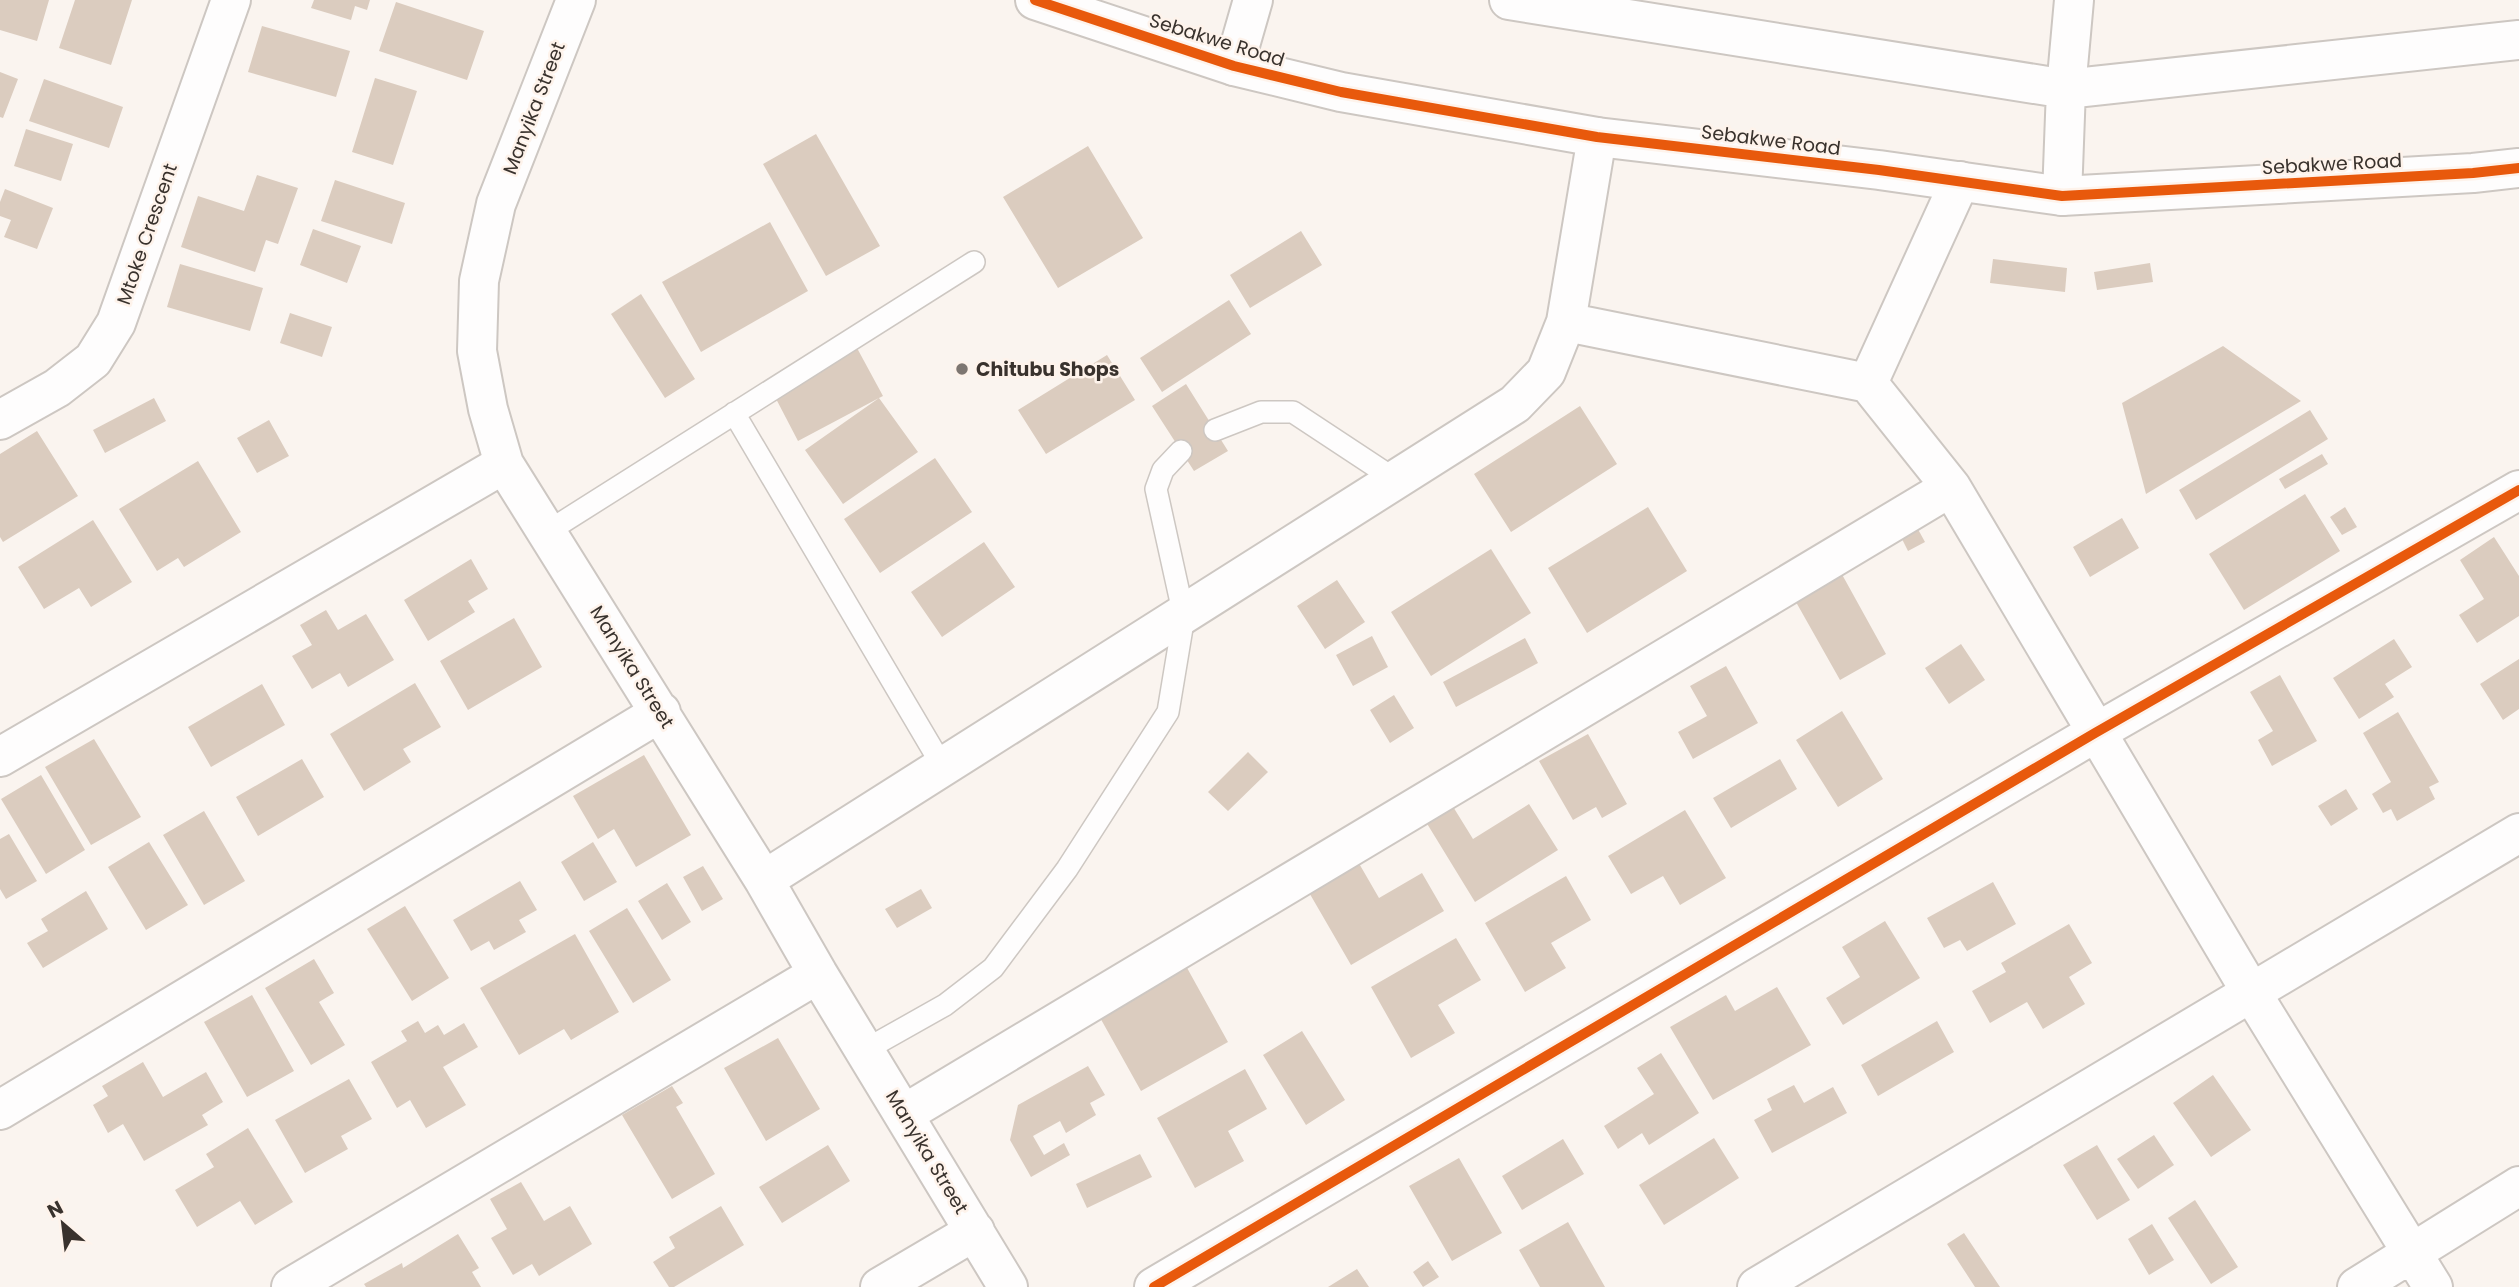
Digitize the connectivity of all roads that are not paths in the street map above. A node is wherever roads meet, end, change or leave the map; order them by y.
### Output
1 (231, 0) edge
2 (576, 0) edge
3 (1035, 0) edge
4 (1253, 0) edge
5 (1509, 0) edge
6 (2074, 0) edge
7 (2519, 40) edge
8 (1234, 66) junction
9 (2066, 89) junction
10 (1597, 137) junction
11 (2519, 168) edge
12 (1960, 181) junction
13 (2062, 196) junction
14 (974, 262) dead end
15 (1566, 322) junction
16 (1868, 383) junction
17 (734, 413) junction
18 (0, 420) edge
19 (1215, 430) dead end
20 (1181, 451) dead end
21 (504, 464) junction
22 (1396, 480) junction
23 (1951, 487) junction
24 (2519, 491) edge
25 (547, 532) junction
26 (1184, 615) junction
27 (661, 712) junction
28 (2095, 733) junction
29 (0, 757) edge
30 (943, 767) junction
31 (2519, 834) edge
32 (764, 880) junction
33 (818, 974) junction
34 (2251, 992) junction
35 (866, 1050) junction
36 (0, 1111) edge
37 (904, 1114) junction
38 (2519, 1186) edge
39 (975, 1231) junction
40 (2412, 1254) junction
41 (291, 1287) edge
42 (880, 1287) edge
43 (1008, 1287) edge
44 (1154, 1287) edge
45 (1757, 1287) edge
46 (2357, 1287) edge
47 (2433, 1287) edge

1 - 18 street, Mtoke Crescent
2 - 21 street, Manyika Street
3 - 8 street, Sebakwe Road
4 - 8 street
5 - 9 street
6 - 9 street
7 - 9 street
8 - 10 street, Sebakwe Road
9 - 13 street
10 - 12 street, Sebakwe Road
10 - 15 street
11 - 13 street, Sebakwe Road
12 - 13 street, Sebakwe Road
12 - 16 street
14 - 17 lane
15 - 16 street
15 - 22 street
16 - 23 street
17 - 25 lane
17 - 30 lane
19 - 22 lane
20 - 26 lane
21 - 25 street, Manyika Street
21 - 29 street
22 - 26 street
23 - 28 street
23 - 37 street
24 - 28 street
25 - 27 street, Manyika Street
26 - 30 street
26 - 35 lane
27 - 32 street, Manyika Street
27 - 36 street
28 - 34 street
28 - 44 street
30 - 32 street
31 - 34 street
32 - 33 street, Manyika Street
33 - 35 street, Manyika Street
33 - 41 street
34 - 40 street
34 - 45 street
35 - 37 street, Manyika Street
37 - 39 street, Manyika Street
38 - 40 street
39 - 42 street
39 - 43 street, Manyika Street
40 - 46 street
40 - 47 street

